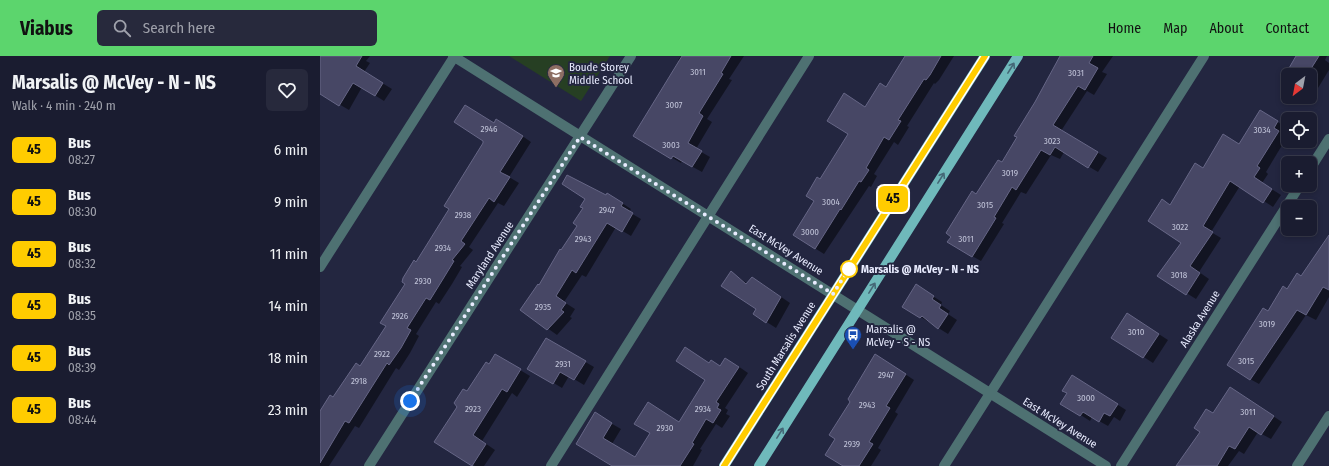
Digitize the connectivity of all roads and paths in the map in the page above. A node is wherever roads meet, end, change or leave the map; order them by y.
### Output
1 (454, 56) edge
2 (631, 56) edge
3 (809, 56) edge
4 (985, 56) edge
5 (1018, 56) edge
6 (1204, 56) edge
7 (580, 137) junction
8 (1329, 139) edge
9 (1317, 158) edge
10 (1296, 192) edge
11 (708, 216) junction
12 (320, 267) edge
13 (833, 294) junction
14 (858, 310) junction
15 (990, 393) junction
16 (1329, 416) edge
17 (369, 466) edge
18 (551, 466) edge
19 (724, 466) edge
20 (759, 466) edge
21 (944, 466) edge
22 (1106, 466) edge
23 (1121, 466) edge
24 (1297, 466) edge

1 - 7 street, East McVey Avenue
1 - 12 street
2 - 7 street, Maryland Avenue
3 - 11 street
4 - 13 main road, South Marsalis Avenue
14 -> 5 main road
6 - 15 street
7 - 11 street, East McVey Avenue
7 - 17 street, Maryland Avenue
8 - 9 street
10 - 23 street, Alaska Avenue
11 - 13 street, East McVey Avenue
11 - 18 street
13 - 14 street, East McVey Avenue
13 - 19 main road, South Marsalis Avenue
14 - 15 street, East McVey Avenue
20 -> 14 main road
15 - 21 street
15 - 22 street, East McVey Avenue
16 - 24 street

